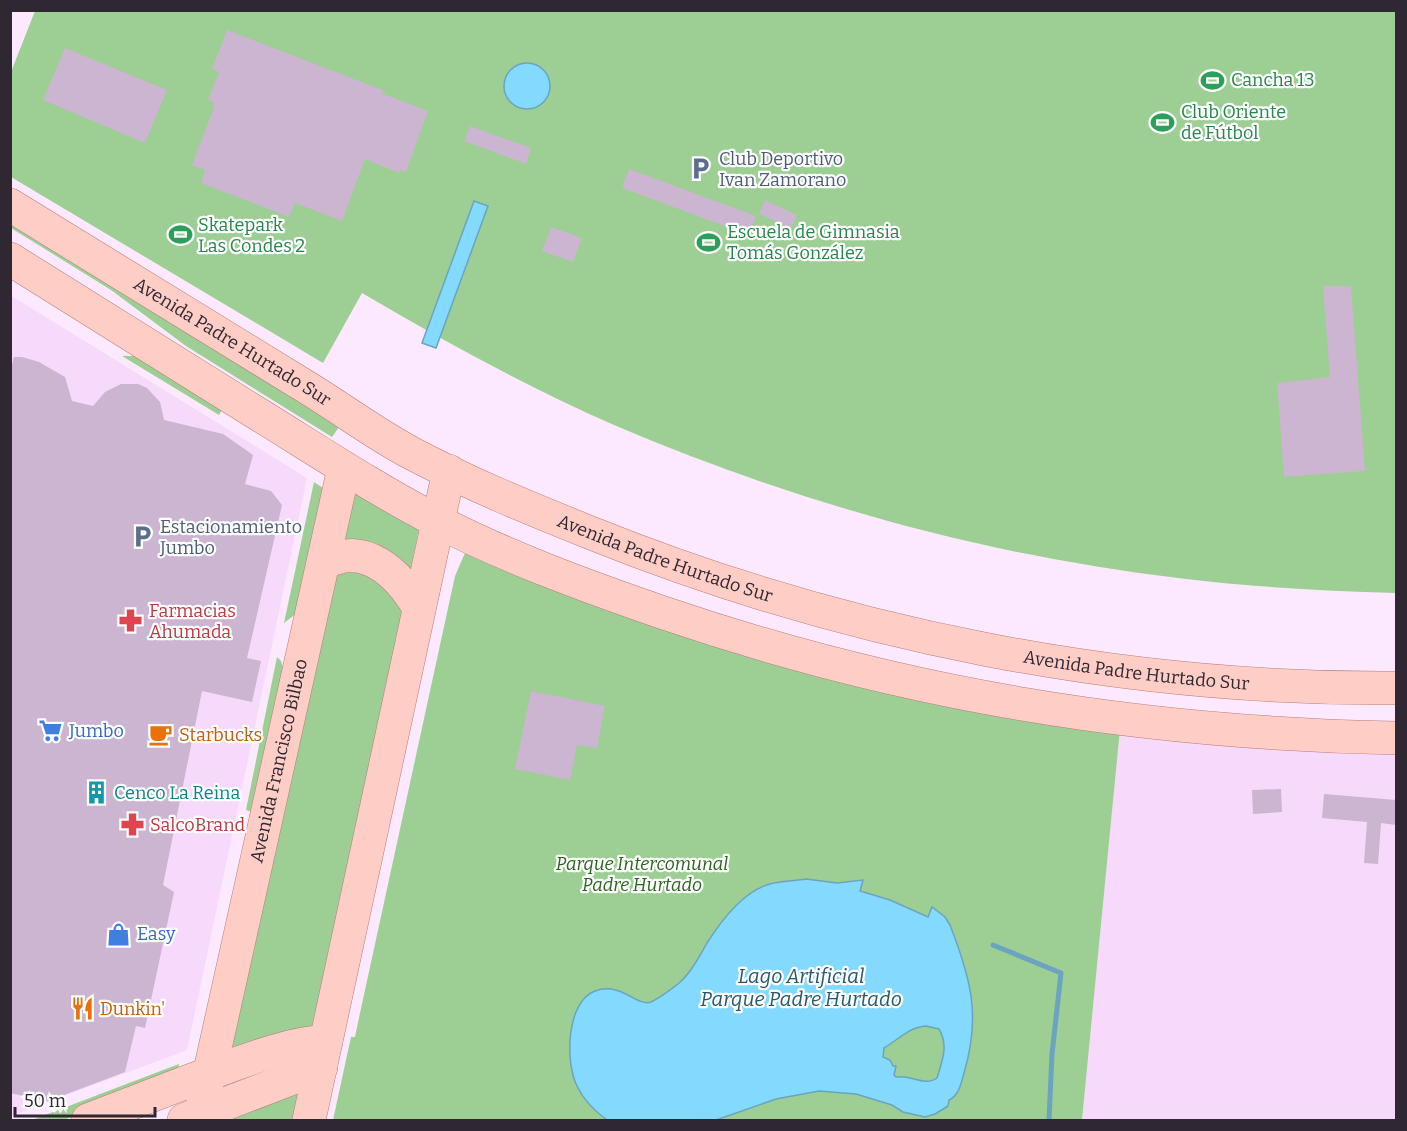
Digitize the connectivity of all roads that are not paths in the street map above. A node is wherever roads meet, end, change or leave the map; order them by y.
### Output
1 (10, 205) edge
2 (10, 260) edge
3 (410, 453) junction
4 (344, 468) junction
5 (449, 471) junction
6 (439, 522) junction
7 (323, 564) junction
8 (419, 608) junction
9 (1396, 688) edge
10 (1396, 738) edge
11 (324, 1054) junction
12 (209, 1074) junction
13 (194, 1118) edge
14 (88, 1120) edge
15 (309, 1120) edge

1 - 3 main road, Avenida Padre Hurtado Sur
2 - 4 main road
3 - 4 main road
3 - 5 main road, Avenida Padre Hurtado Sur
4 - 6 main road
4 - 7 main road, Avenida Francisco Bilbao
5 - 6 main road
5 - 9 main road, Avenida Padre Hurtado Sur
6 - 8 main road
6 - 10 main road
7 - 8 main road
7 - 12 main road, Avenida Francisco Bilbao
8 - 11 main road
11 - 12 main road
11 - 13 main road
11 - 15 main road
12 - 13 main road, Avenida Francisco Bilbao
12 - 14 main road

